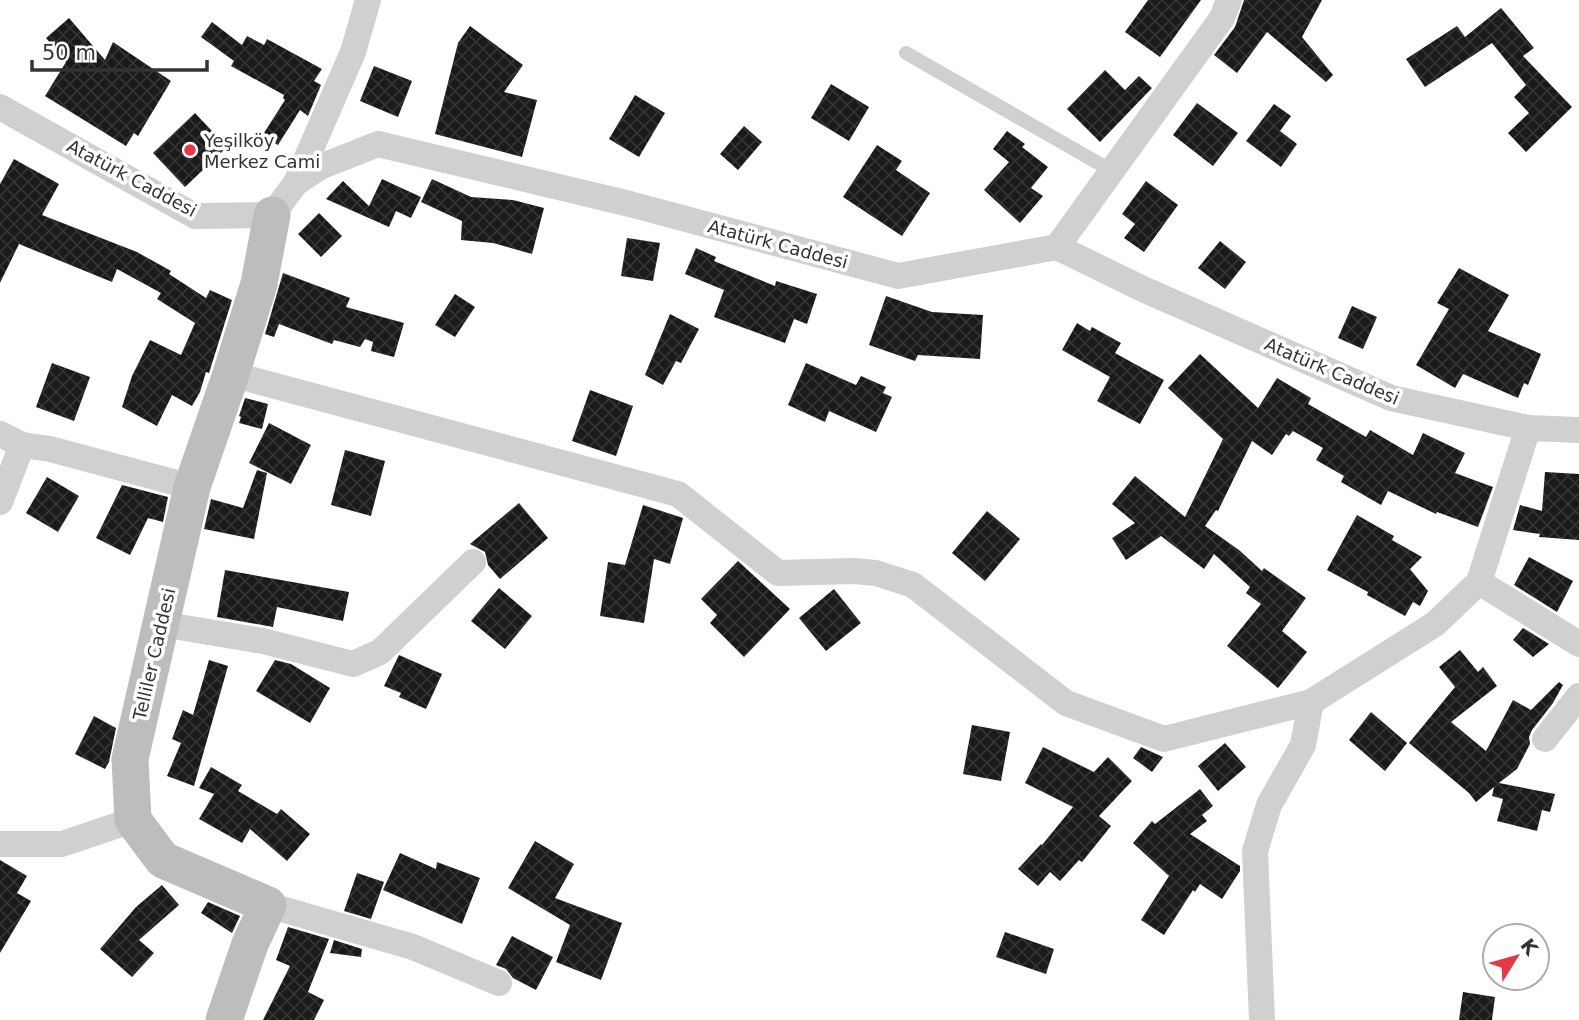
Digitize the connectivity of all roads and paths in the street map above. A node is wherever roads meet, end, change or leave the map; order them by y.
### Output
1 (368, 0) edge
2 (1229, 0) edge
3 (906, 53) dead end
4 (0, 107) edge
5 (1112, 171) junction
6 (296, 183) junction
7 (272, 215) junction
8 (1057, 247) junction
9 (231, 374) junction
10 (1528, 428) junction
11 (1579, 430) edge
12 (11, 439) edge
13 (192, 487) junction
14 (0, 502) edge
15 (473, 562) dead end
16 (1479, 582) junction
17 (161, 624) junction
18 (1579, 644) edge
19 (1579, 696) edge
20 (1311, 702) junction
21 (1545, 739) dead end
22 (133, 820) junction
23 (0, 844) edge
24 (268, 905) junction
25 (499, 982) dead end
26 (224, 1020) edge
27 (1262, 1020) edge

1 - 6 street
2 - 5 street
3 - 5 lane
4 - 7 street, Atatürk Caddesi
5 - 8 street
6 - 7 street, Atatürk Caddesi
6 - 8 street, Atatürk Caddesi
7 - 9 street, Telliler Caddesi
8 - 10 street, Atatürk Caddesi
9 - 13 street, Telliler Caddesi
9 - 20 street
10 - 11 street, Atatürk Caddesi
10 - 16 street
12 - 13 street
12 - 14 street
13 - 17 street, Telliler Caddesi
15 - 17 street
16 - 18 street
16 - 20 street
17 - 22 street, Telliler Caddesi
19 - 21 street
20 - 27 street
22 - 23 street
22 - 24 street
24 - 25 street
24 - 26 street

